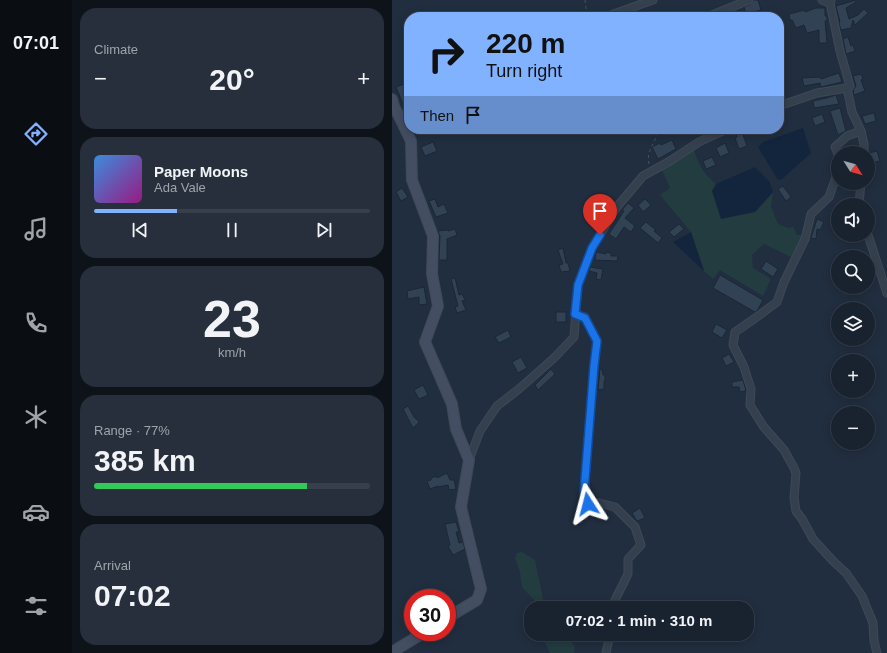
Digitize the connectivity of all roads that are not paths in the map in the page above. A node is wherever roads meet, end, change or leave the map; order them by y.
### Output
1 (654, 0) edge
2 (749, 0) edge
3 (822, 0) edge
4 (831, 1) edge
5 (619, 12) edge
6 (719, 12) edge
7 (847, 88) junction
8 (392, 99) edge
9 (784, 104) edge
10 (404, 127) edge
11 (861, 131) junction
12 (408, 134) edge
13 (716, 134) edge
14 (836, 146) edge
15 (864, 146) edge
16 (831, 190) edge
17 (870, 242) edge
18 (887, 293) edge
19 (575, 314) junction
20 (469, 460) junction
21 (615, 601) edge
22 (456, 613) edge
23 (410, 641) edge
24 (609, 641) edge
25 (392, 652) edge
26 (606, 653) edge
27 (878, 653) edge

1 - 5 street
2 - 6 street
3 - 4 street
4 - 7 street
7 - 9 street
7 - 11 street
8 - 10 street
11 - 14 street
11 - 15 street
12 - 20 street
13 - 19 street
16 - 27 street
17 - 18 street
19 - 20 street
19 - 21 street
20 - 22 street
23 - 25 street
24 - 26 street

